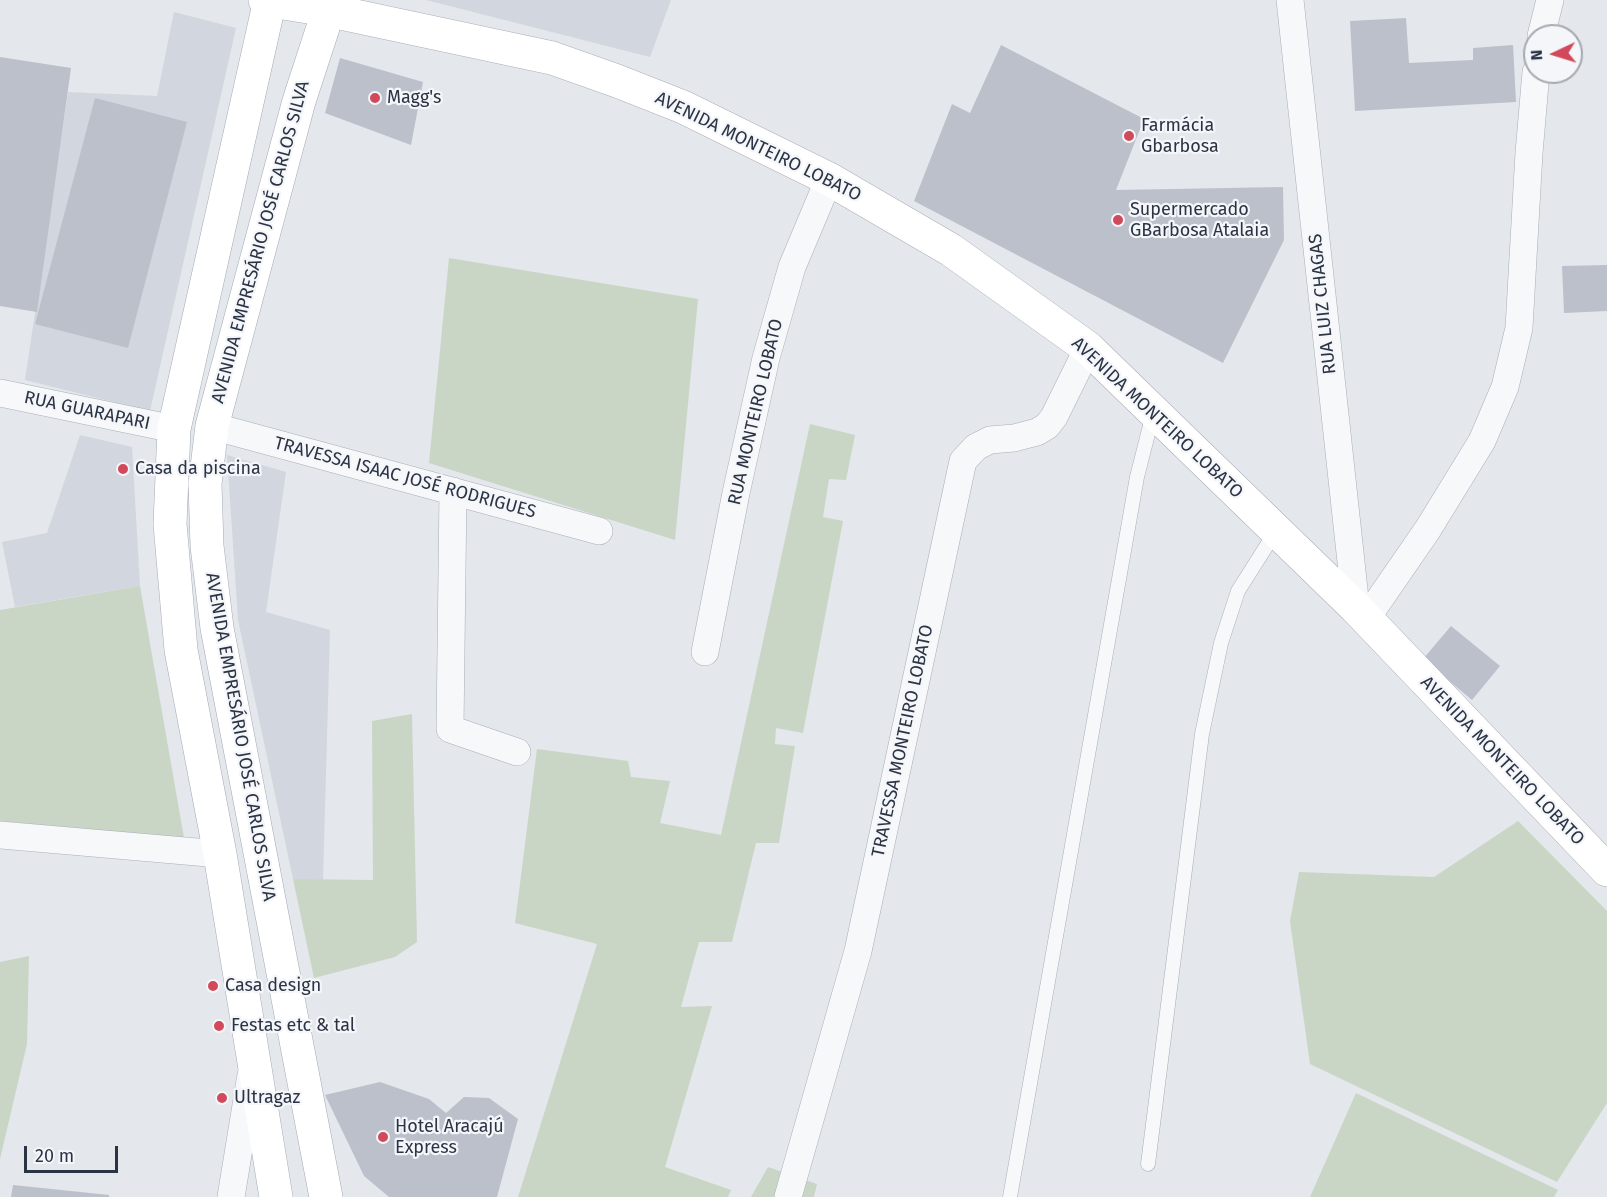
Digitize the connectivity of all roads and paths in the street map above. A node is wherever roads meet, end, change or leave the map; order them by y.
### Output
1 (268, 0) edge
2 (1290, 0) edge
3 (1550, 0) edge
4 (329, 5) edge
5 (1544, 24) edge
6 (1535, 84) edge
7 (829, 179) junction
8 (1088, 348) junction
9 (0, 393) edge
10 (1154, 411) junction
11 (212, 426) junction
12 (174, 429) junction
13 (453, 491) junction
14 (599, 531) dead end
15 (1276, 531) junction
16 (1361, 614) junction
17 (705, 652) dead end
18 (517, 752) dead end
19 (0, 835) edge
20 (220, 854) junction
21 (1607, 870) edge
22 (253, 1059) junction
23 (1148, 1164) dead end
24 (283, 1194) edge
25 (231, 1197) edge
26 (326, 1197) edge
27 (788, 1197) edge
28 (1010, 1197) edge

1 - 4 main road, AVENIDA MONTEIRO LOBATO
1 - 12 main road, AVENIDA EMPRESÁRIO JOSÉ CARLOS SILVA
2 - 16 street, RUA LUIZ CHAGAS
3 - 5 street
4 - 7 main road, AVENIDA MONTEIRO LOBATO
4 - 11 main road, AVENIDA EMPRESÁRIO JOSÉ CARLOS SILVA
6 - 16 street
7 - 8 main road, AVENIDA MONTEIRO LOBATO
7 - 17 street, RUA MONTEIRO LOBATO
8 - 10 main road, AVENIDA MONTEIRO LOBATO
8 - 27 street, TRAVESSA MONTEIRO LOBATO
9 - 12 street, RUA GUARAPARI
10 - 15 main road, AVENIDA MONTEIRO LOBATO
10 - 28 lane
11 - 13 street, TRAVESSA ISAAC JOSÉ RODRIGUES
11 - 26 main road, AVENIDA EMPRESÁRIO JOSÉ CARLOS SILVA
12 - 20 main road, AVENIDA EMPRESÁRIO JOSÉ CARLOS SILVA
13 - 14 street, TRAVESSA ISAAC JOSÉ RODRIGUES
13 - 18 street
15 - 16 main road, AVENIDA MONTEIRO LOBATO
15 - 23 lane
16 - 21 main road, AVENIDA MONTEIRO LOBATO
19 - 20 street
20 - 22 main road, AVENIDA EMPRESÁRIO JOSÉ CARLOS SILVA
22 - 24 main road, AVENIDA EMPRESÁRIO JOSÉ CARLOS SILVA
22 - 25 street

